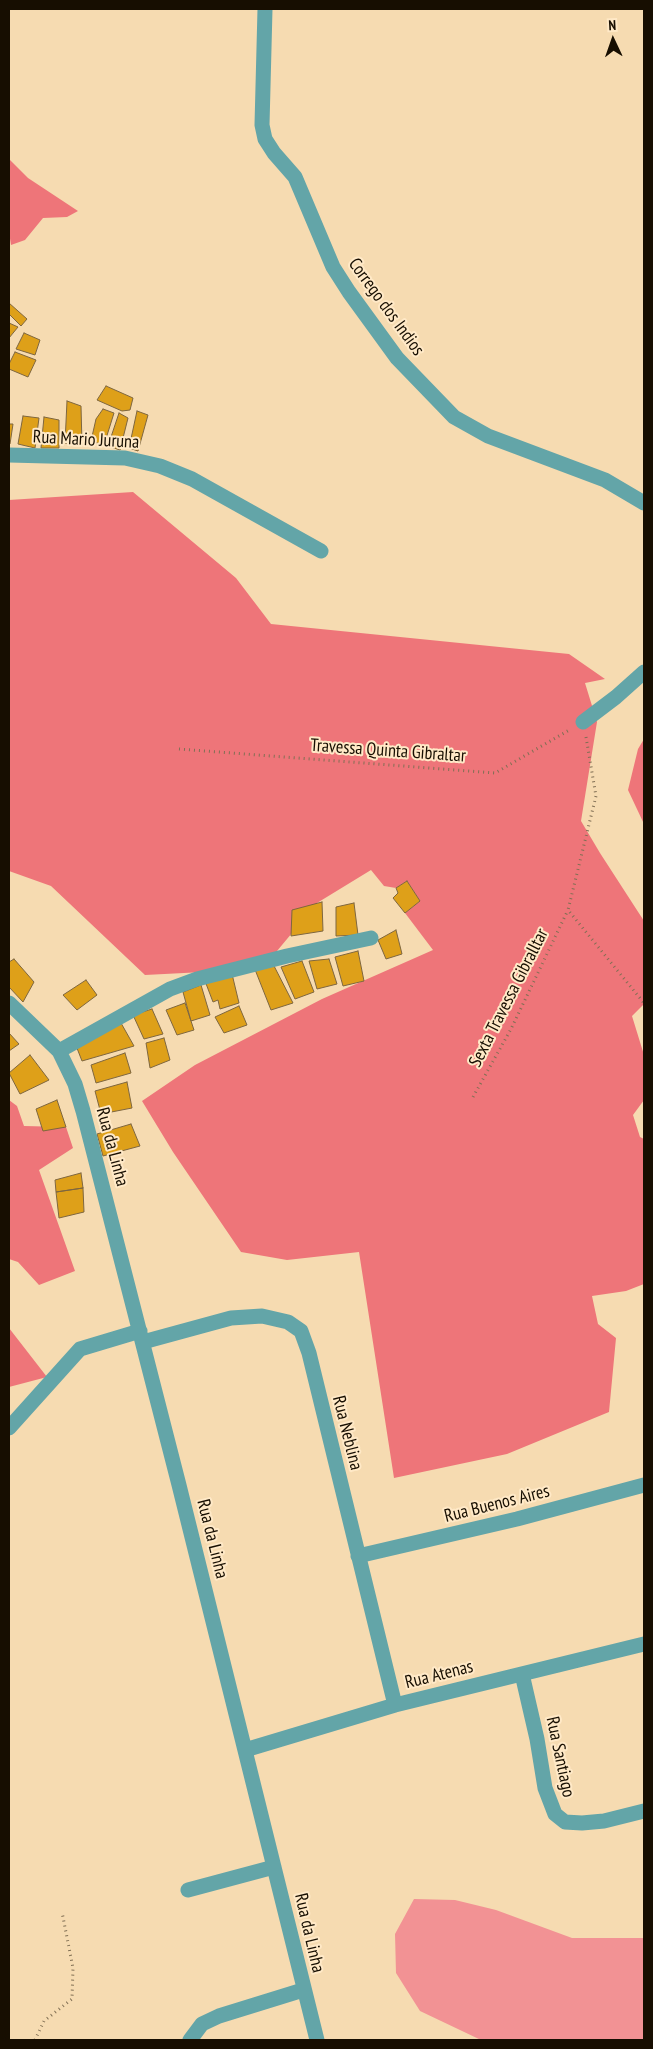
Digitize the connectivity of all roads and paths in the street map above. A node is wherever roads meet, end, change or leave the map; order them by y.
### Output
1 (265, 9) edge
2 (9, 455) edge
3 (644, 503) edge
4 (322, 551) dead end
5 (644, 672) edge
6 (583, 722) junction
7 (179, 749) dead end
8 (568, 910) junction
9 (371, 938) dead end
10 (9, 1003) edge
11 (644, 1003) edge
12 (59, 1051) junction
13 (473, 1097) dead end
14 (142, 1336) junction
15 (9, 1428) edge
16 (644, 1485) edge
17 (358, 1556) junction
18 (644, 1644) edge
19 (522, 1674) junction
20 (395, 1705) junction
21 (245, 1750) junction
22 (644, 1811) edge
23 (274, 1867) junction
24 (188, 1890) dead end
25 (62, 1912) dead end
26 (304, 1990) junction
27 (35, 2040) edge
28 (190, 2040) edge
29 (317, 2040) edge

1 - 3 street, Corrego dos Indios
2 - 4 street, Rua Mario Juruna
5 - 6 street
6 - 7 path, Travessa Quinta Gibraltar
6 - 8 path, Sexta Travessa Gibralltar
8 - 11 path
8 - 13 path, Sexta Travessa Gibralltar
9 - 12 street
10 - 12 street, Rua da Linha
12 - 14 street, Rua da Linha
14 - 15 street
14 - 17 street, Rua Neblina
14 - 21 street, Rua da Linha
16 - 17 street, Rua Buenos Aires
17 - 20 street, Rua Neblina
18 - 19 street, Rua Atenas
19 - 20 street, Rua Atenas
19 - 22 street, Rua Santiago
20 - 21 street, Rua Atenas
21 - 23 street, Rua da Linha
23 - 24 street
23 - 26 street, Rua da Linha
25 - 27 path
26 - 28 street
26 - 29 street, Rua da Linha

